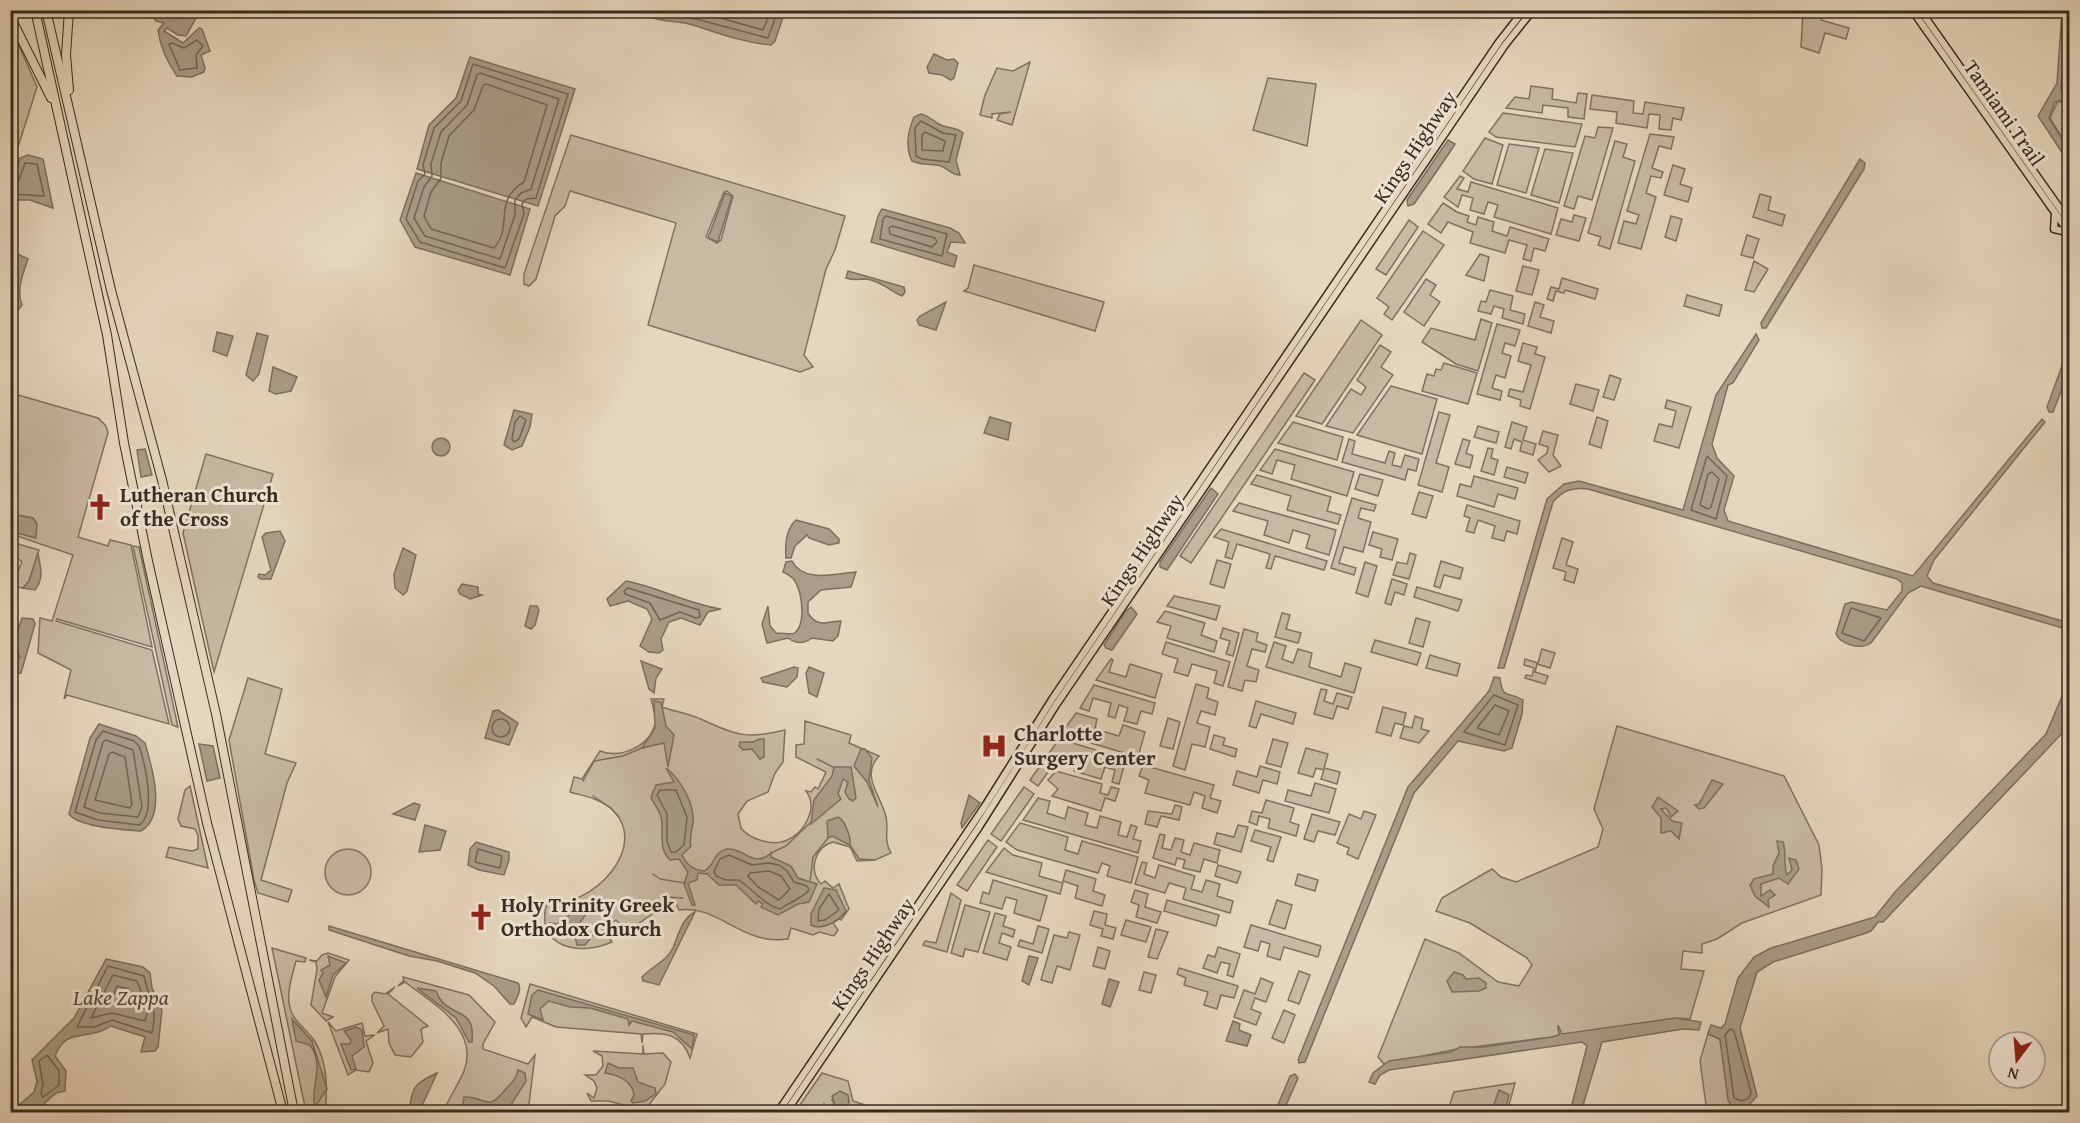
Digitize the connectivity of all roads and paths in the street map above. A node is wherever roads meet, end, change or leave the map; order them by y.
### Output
1 (35, 10) edge
2 (46, 10) edge
3 (69, 10) edge
4 (1524, 10) edge
5 (1533, 10) edge
6 (1912, 10) edge
7 (1920, 10) edge
8 (10, 16) edge
9 (1976, 95) junction
10 (74, 136) junction
11 (66, 147) junction
12 (2070, 223) edge
13 (2069, 233) edge
14 (862, 987) junction
15 (864, 997) junction
16 (283, 1113) edge
17 (294, 1113) edge
18 (778, 1113) edge
19 (786, 1113) edge

1 - 11 highway
2 - 10 highway
3 - 10 highway
4 - 14 main road, Kings Highway
5 - 15 main road, Kings Highway
6 - 9 main road, Tamiami Trail
7 - 9 main road, Tamiami Trail
8 - 11 highway
9 - 12 main road, Tamiami Trail
9 - 13 main road, Tamiami Trail
10 - 17 highway
11 - 16 highway
14 - 15 main road
14 - 18 main road, Kings Highway
15 - 19 main road, Kings Highway

